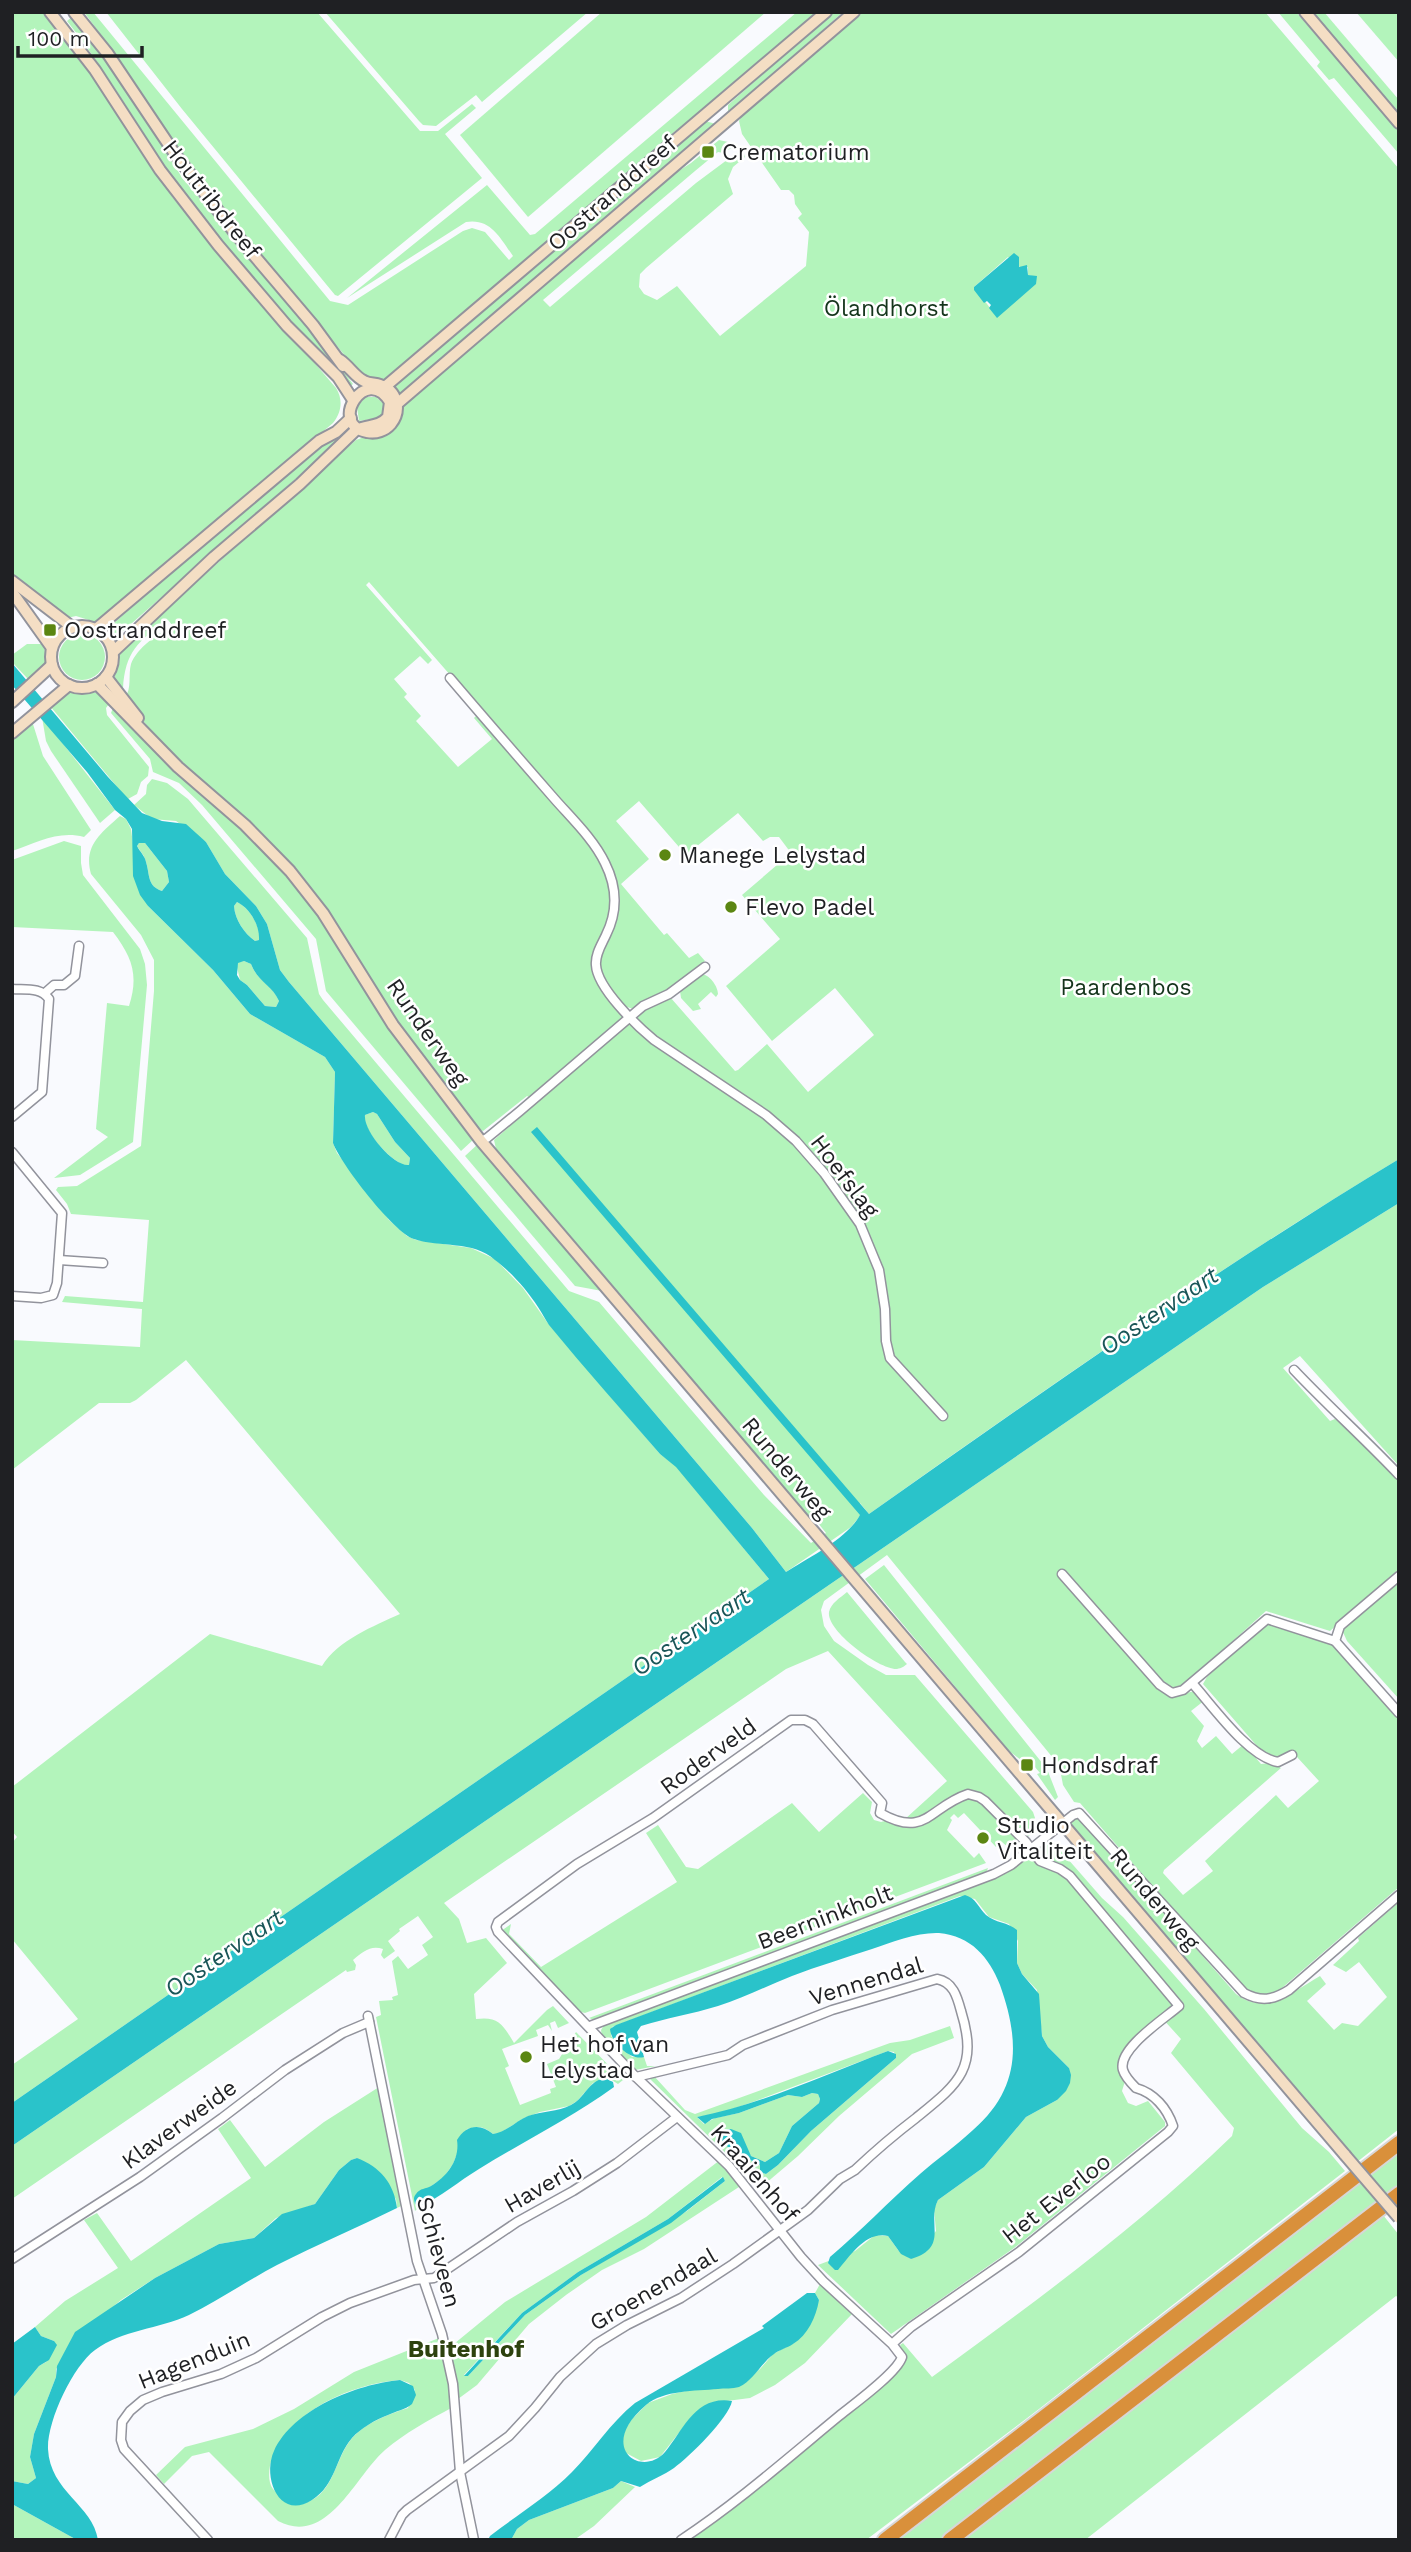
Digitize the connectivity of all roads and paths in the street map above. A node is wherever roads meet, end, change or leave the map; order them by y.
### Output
1 (50, 12) edge
2 (74, 12) edge
3 (825, 12) edge
4 (854, 12) edge
5 (1304, 12) edge
6 (1399, 123) edge
7 (328, 370) junction
8 (375, 388) junction
9 (354, 400) junction
10 (397, 404) junction
11 (351, 418) junction
12 (361, 430) junction
13 (319, 441) junction
14 (12, 581) edge
15 (12, 592) edge
16 (72, 628) junction
17 (96, 629) junction
18 (52, 648) junction
19 (113, 652) junction
20 (52, 665) junction
21 (450, 678) dead end
22 (102, 680) junction
23 (69, 685) junction
24 (13, 701) edge
25 (12, 733) edge
26 (79, 946) dead end
27 (705, 967) dead end
28 (12, 989) edge
29 (45, 993) junction
30 (630, 1016) junction
31 (12, 1117) edge
32 (481, 1141) junction
33 (12, 1152) edge
34 (58, 1260) junction
35 (103, 1263) dead end
36 (12, 1296) edge
37 (1294, 1370) dead end
38 (943, 1416) dead end
39 (1399, 1475) edge
40 (1062, 1574) dead end
41 (1399, 1576) edge
42 (1335, 1642) junction
43 (1192, 1683) junction
44 (1399, 1713) edge
45 (1292, 1755) dead end
46 (1063, 1823) junction
47 (1032, 1849) junction
48 (1399, 1895) edge
49 (369, 2019) joint
50 (590, 2026) junction
51 (636, 2077) junction
52 (677, 2117) junction
53 (1399, 2143) edge
54 (1399, 2194) edge
55 (1399, 2218) edge
56 (780, 2231) junction
57 (12, 2259) edge
58 (423, 2280) junction
59 (892, 2344) junction
60 (460, 2472) junction
61 (208, 2540) edge
62 (389, 2540) edge
63 (474, 2540) edge
64 (681, 2540) edge
65 (885, 2540) edge
66 (950, 2540) edge

1 - 7 main road, Houtribdreef
2 - 8 main road, Houtribdreef
3 - 8 main road, Oostranddreef
4 - 10 main road, Oostranddreef
5 - 6 main road
7 - 9 main road, Houtribdreef
7 - 13 main road
8 - 9 main road
8 - 10 main road, Houtribdreef
8 - 12 main road
9 - 11 main road
10 - 12 main road, Oostranddreef
11 - 12 main road
11 - 13 main road
12 - 19 main road
13 - 17 main road
14 - 16 main road
15 - 18 main road
16 - 17 main road
16 - 18 main road
17 - 19 main road
18 - 20 main road
19 - 22 main road
20 - 23 main road
20 - 24 main road
21 - 30 street, Hoefslag
22 - 23 main road
22 - 32 main road, Runderweg
23 - 25 main road
26 - 29 street
27 - 30 street
28 - 29 street
29 - 31 street
30 - 32 street
30 - 38 street, Hoefslag
32 - 46 main road, Runderweg
33 - 34 street
34 - 35 street
34 - 36 street
37 - 39 street
40 - 43 street
41 - 42 street
42 - 43 street
42 - 44 street
43 - 45 street
46 - 47 street, Beerninkholt
46 - 48 street
46 - 55 main road, Runderweg, bridge
47 - 50 street, Beerninkholt
47 - 50 street, Roderveld
47 - 59 street, Het Everloo
49 - 57 street, Klaverweide
49 - 58 street, Schieveen
50 - 51 street, Kraaienhof
51 - 52 street, Kraaienhof
51 - 56 street, Vennendal
52 - 56 street, Kraaienhof
52 - 58 street, Haverlij
53 - 65 highway
54 - 66 highway
56 - 59 street, Kraaienhof
56 - 60 street, Groenendaal
58 - 60 street, Schieveen
58 - 61 street, Hagenduin
59 - 64 street
60 - 62 street
60 - 63 street, Schieveen

